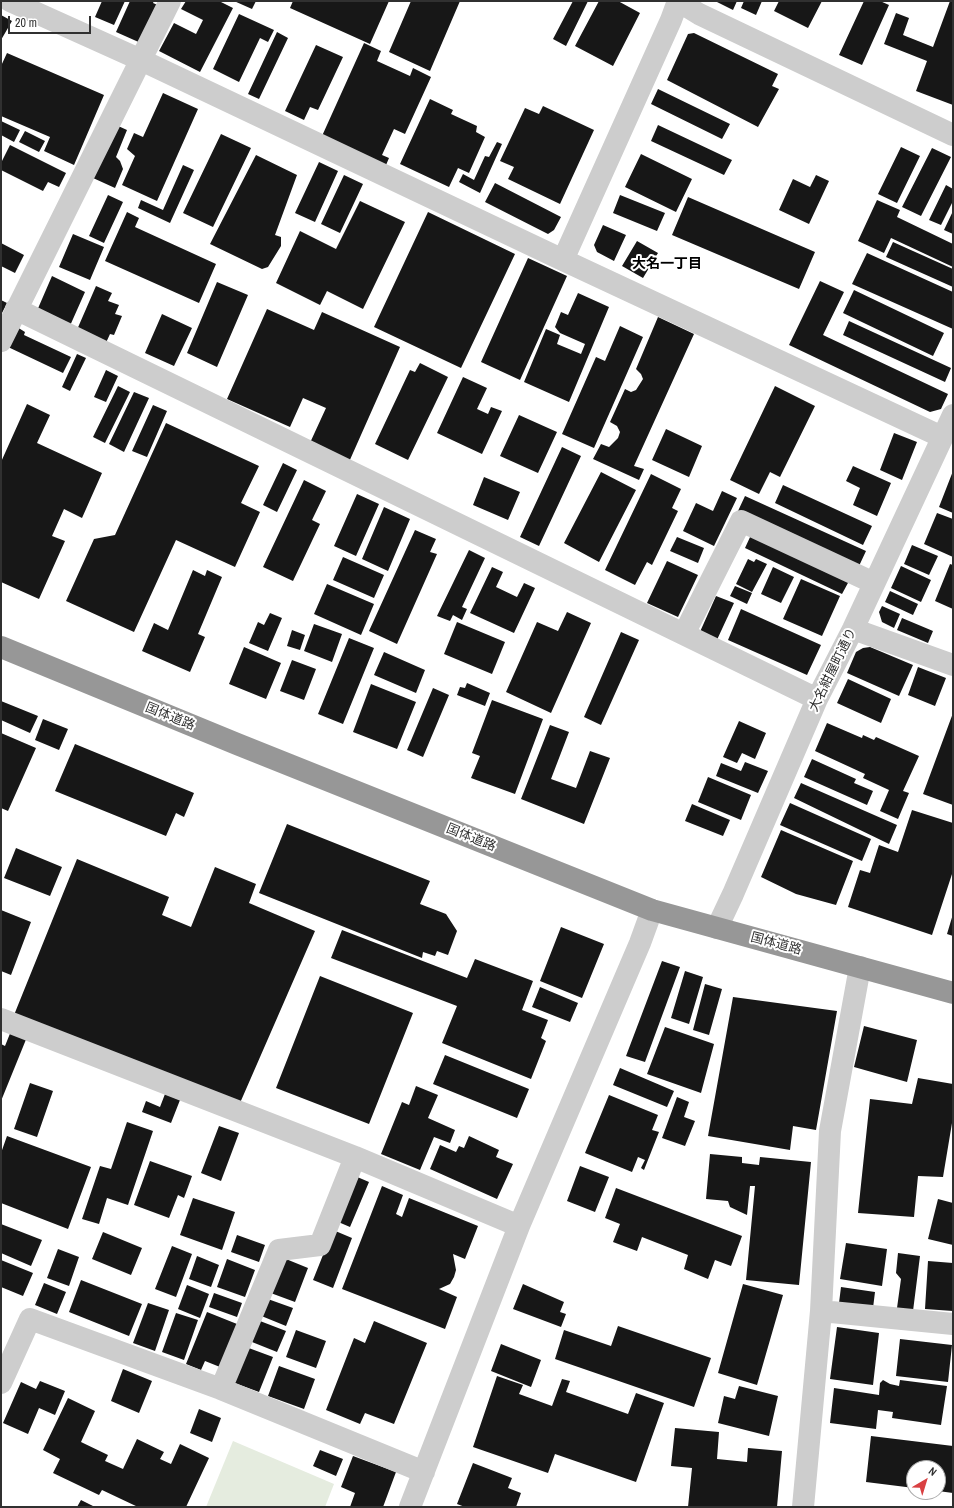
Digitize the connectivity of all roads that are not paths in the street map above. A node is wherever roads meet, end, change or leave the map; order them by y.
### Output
1 (10, 1) edge
2 (170, 1) edge
3 (678, 1) edge
4 (141, 60) junction
5 (953, 135) edge
6 (563, 260) junction
7 (16, 309) junction
8 (1, 341) edge
9 (953, 415) edge
10 (942, 437) junction
11 (874, 583) junction
12 (853, 629) junction
13 (684, 634) junction
14 (1, 647) edge
15 (953, 665) edge
16 (817, 699) junction
17 (652, 910) junction
18 (717, 928) junction
19 (860, 967) junction
20 (953, 993) edge
21 (1, 1019) edge
22 (355, 1157) junction
23 (519, 1226) junction
24 (821, 1310) junction
25 (953, 1324) edge
26 (1, 1383) edge
27 (221, 1389) junction
28 (424, 1472) junction
29 (410, 1507) edge
30 (803, 1507) edge

1 - 4 street
2 - 4 street
3 - 5 street
3 - 6 street
4 - 6 street
4 - 7 street
6 - 10 street
7 - 8 street
7 - 13 street
9 - 10 street, 大名紺屋町通り
10 - 11 street, 大名紺屋町通り
11 - 12 street, 大名紺屋町通り
11 - 13 street
12 - 15 street
12 - 16 street, 大名紺屋町通り
13 - 16 street
14 - 17 highway, 国体道路
16 - 18 street, 大名紺屋町通り
17 - 18 highway, 国体道路
17 - 23 street
18 - 19 highway, 国体道路
19 - 20 highway, 国体道路
19 - 24 street
21 - 22 street
22 - 23 street
22 - 27 street
23 - 28 street
24 - 25 street
24 - 30 street
26 - 27 street
27 - 28 street
28 - 29 street

